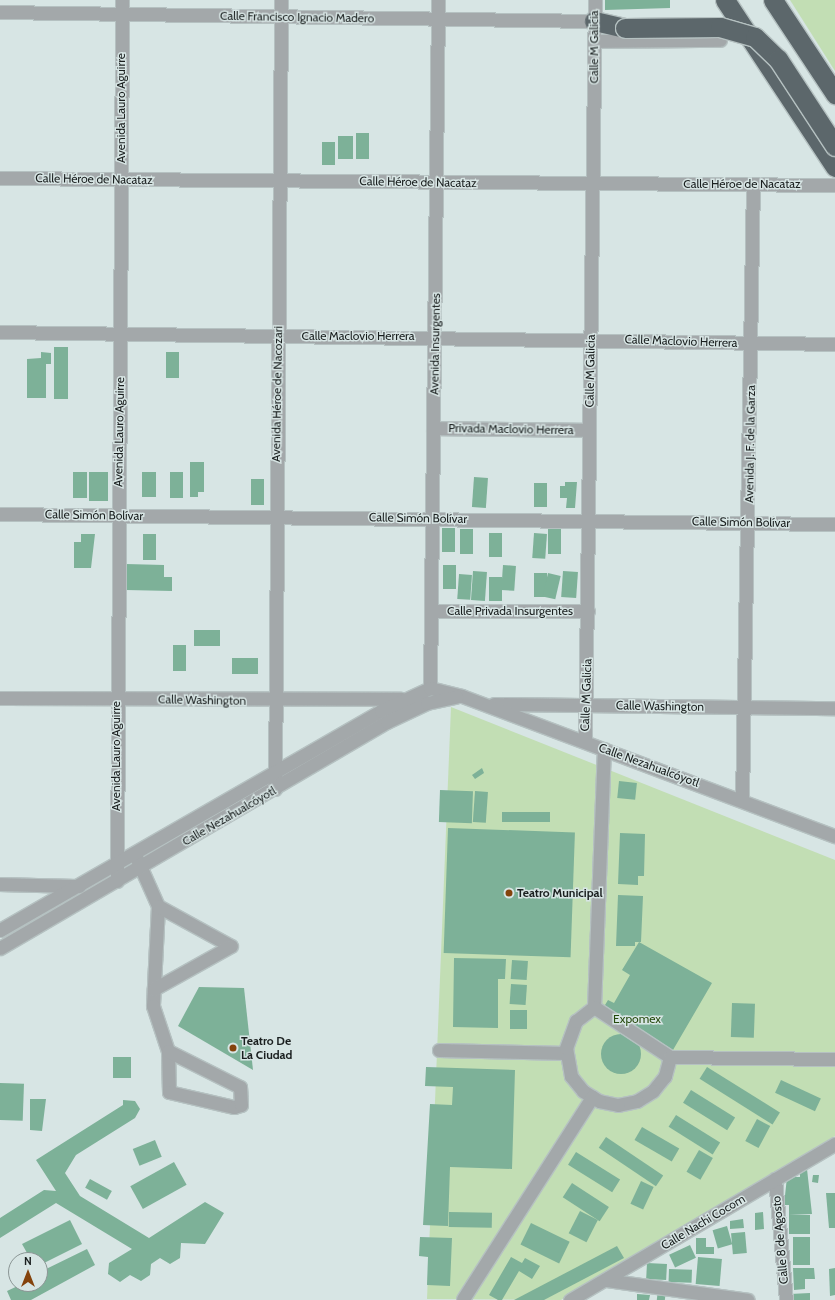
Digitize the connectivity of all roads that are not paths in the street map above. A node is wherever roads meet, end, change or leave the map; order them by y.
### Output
1 (122, 0) edge
2 (282, 0) edge
3 (438, 0) edge
4 (595, 0) edge
5 (725, 0) edge
6 (773, 0) edge
7 (0, 12) edge
8 (122, 14) junction
9 (281, 18) junction
10 (438, 19) junction
11 (594, 22) junction
12 (625, 24) junction
13 (720, 40) dead end
14 (594, 41) junction
15 (835, 94) edge
16 (835, 128) edge
17 (835, 146) edge
18 (835, 167) edge
19 (0, 178) edge
20 (121, 179) junction
21 (279, 181) junction
22 (436, 182) junction
23 (593, 184) junction
24 (753, 185) junction
25 (835, 185) edge
26 (0, 332) edge
27 (121, 334) junction
28 (278, 335) junction
29 (435, 336) junction
30 (591, 338) junction
31 (752, 343) junction
32 (835, 344) edge
33 (433, 428) junction
34 (589, 430) junction
35 (0, 514) edge
36 (118, 515) junction
37 (276, 516) junction
38 (433, 518) junction
39 (589, 519) junction
40 (748, 522) junction
41 (835, 524) edge
42 (432, 611) junction
43 (588, 612) junction
44 (430, 688) junction
45 (462, 696) junction
46 (0, 698) edge
47 (115, 699) junction
48 (274, 701) junction
49 (484, 704) junction
50 (408, 705) junction
51 (586, 705) junction
52 (745, 707) junction
53 (835, 708) edge
54 (585, 741) junction
55 (604, 749) junction
56 (275, 773) junction
57 (275, 789) junction
58 (742, 800) junction
59 (834, 835) edge
60 (134, 854) junction
61 (116, 865) junction
62 (140, 868) junction
63 (117, 881) junction
64 (0, 884) edge
65 (79, 886) junction
66 (105, 888) junction
67 (158, 906) junction
68 (0, 930) edge
69 (0, 948) edge
70 (154, 989) junction
71 (594, 1007) junction
72 (438, 1050) dead end
73 (168, 1051) junction
74 (566, 1053) junction
75 (670, 1057) junction
76 (835, 1059) edge
77 (592, 1098) junction
78 (835, 1144) edge
79 (775, 1179) junction
80 (606, 1280) junction
81 (463, 1299) edge
82 (570, 1300) edge
83 (748, 1300) edge
84 (786, 1300) edge

1 - 8 street, Avenida Lauro Aguirre
2 - 9 street, Avenida Héroe de Nacozari
3 - 10 street, Avenida Insurgentes
4 - 11 street, Calle M Galicia
5 - 18 highway
6 - 15 highway
7 - 8 street, Calle Francisco Ignacio Madero
8 - 9 street, Calle Francisco Ignacio Madero
8 - 20 street, Avenida Lauro Aguirre
9 - 10 street, Calle Francisco Ignacio Madero
9 - 21 street, Avenida Héroe de Nacozari
10 - 11 street, Calle Francisco Ignacio Madero
10 - 22 street, Avenida Insurgentes
11 - 12 highway
11 - 14 street, Calle M Galicia
12 - 16 highway
12 - 17 highway, bridge
13 - 14 street
14 - 23 street, Calle M Galicia
19 - 20 street, Calle Héroe de Nacataz
20 - 21 street, Calle Héroe de Nacataz
20 - 27 street, Avenida Lauro Aguirre
21 - 22 street, Calle Héroe de Nacataz
21 - 28 street, Avenida Héroe de Nacozari
22 - 23 street, Calle Héroe de Nacataz
22 - 29 street, Avenida Insurgentes
23 - 24 street, Calle Héroe de Nacataz
23 - 30 street, Calle M Galicia
24 - 25 street, Calle Héroe de Nacataz
24 - 31 street, Avenida J. F. de la Garza
26 - 27 street, Calle Maclovio Herrera
27 - 28 street, Calle Maclovio Herrera
27 - 36 street, Avenida Lauro Aguirre
28 - 29 street, Calle Maclovio Herrera
28 - 37 street, Avenida Héroe de Nacozari
29 - 30 street, Calle Maclovio Herrera
29 - 33 street, Avenida Insurgentes
30 - 31 street, Calle Maclovio Herrera
30 - 34 street, Calle M Galicia
31 - 32 street, Calle Maclovio Herrera
31 - 40 street, Avenida J. F. de la Garza
33 - 34 street, Privada Maclovio Herrera
33 - 38 street, Avenida Insurgentes
34 - 39 street, Calle M Galicia
35 - 36 street, Calle Simón Bolívar
36 - 37 street, Calle Simón Bolívar
36 - 47 street, Avenida Lauro Aguirre
37 - 38 street, Calle Simón Bolívar
37 - 48 street, Avenida Héroe de Nacozari
38 - 39 street, Calle Simón Bolívar
38 - 42 street, Avenida Insurgentes
39 - 40 street, Calle Simón Bolívar
39 - 43 street, Calle M Galicia
40 - 41 street, Calle Simón Bolívar
40 - 52 street, Avenida J. F. de la Garza
42 - 43 street, Calle Privada Insurgentes
42 - 44 street, Avenida Insurgentes
43 - 51 street, Calle M Galicia
44 - 45 street, Calle Nezahualcóyotl
44 - 50 street, Calle Nezahualcóyotl
45 - 49 street, Calle Nezahualcóyotl
45 - 50 street, Calle Nezahualcóyotl
46 - 47 street, Calle Washington
47 - 48 street, Calle Washington
47 - 61 street, Avenida Lauro Aguirre
48 - 50 street, Calle Washington
48 - 56 street, Avenida Héroe de Nacozari
49 - 51 street, Calle Washington
49 - 54 street, Calle Nezahualcóyotl
50 - 56 street, Calle Nezahualcóyotl
50 - 57 street, Calle Nezahualcóyotl
51 - 52 street, Calle Washington
51 - 54 street, Calle M Galicia
52 - 53 street, Calle Washington
52 - 58 street, Avenida J. F. de la Garza
54 - 55 street, Calle Nezahualcóyotl
55 - 58 street, Calle Nezahualcóyotl
55 - 71 street
56 - 57 street, Avenida Héroe de Nacozari
56 - 60 street, Calle Nezahualcóyotl
57 - 62 street, Calle Nezahualcóyotl
58 - 59 street, Calle Nezahualcóyotl
60 - 61 street, Calle Nezahualcóyotl
60 - 62 street
61 - 63 street, Avenida Lauro Aguirre
61 - 65 street, Calle Nezahualcóyotl
62 - 63 street, Calle Nezahualcóyotl
62 - 67 street
63 - 66 street, Calle Nezahualcóyotl
64 - 65 street
65 - 66 street
65 - 68 street, Calle Nezahualcóyotl
66 - 69 street, Calle Nezahualcóyotl
67 - 70 street
67 - 70 street
70 - 73 street
71 - 74 street
71 - 75 street
72 - 74 street
73 - 73 street
74 - 77 street
75 - 76 street
75 - 77 street
77 - 81 street
78 - 79 street, Calle Nachi Cocom
79 - 80 street, Calle Nachi Cocom
79 - 84 street, Calle 8 de Agosto
80 - 82 street, Calle Nachi Cocom
80 - 83 street

